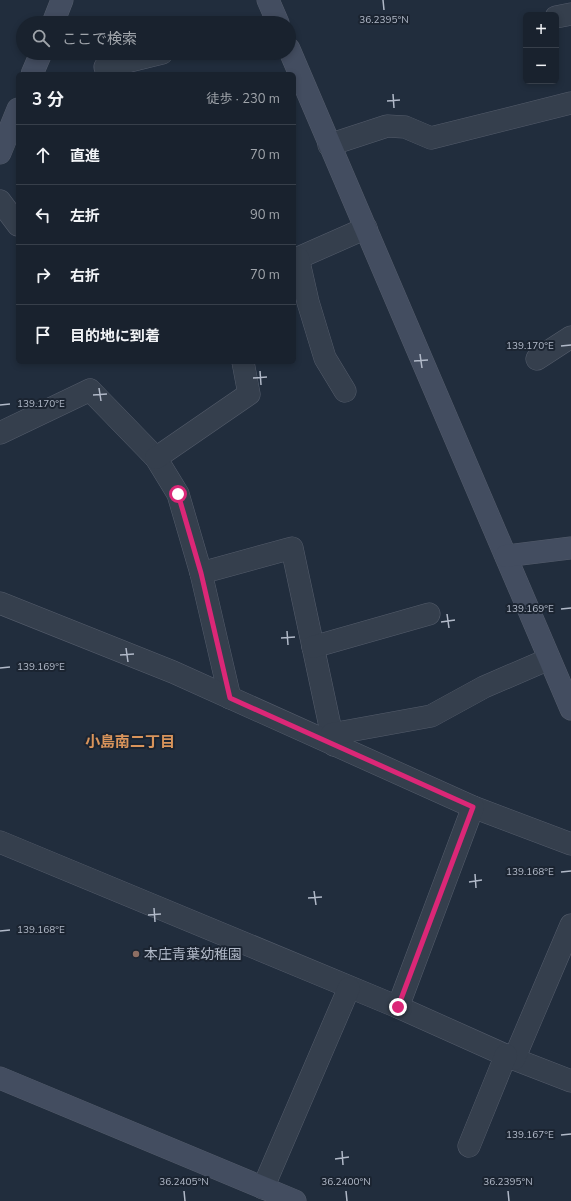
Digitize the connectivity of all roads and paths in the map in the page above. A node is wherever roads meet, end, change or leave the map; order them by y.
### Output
1 (62, 0) edge
2 (268, 0) edge
3 (571, 14) edge
4 (56, 16) edge
5 (275, 16) edge
6 (559, 16) edge
7 (38, 60) edge
8 (134, 60) edge
9 (294, 60) edge
10 (105, 67) dead end
11 (33, 72) edge
12 (571, 103) edge
13 (16, 114) edge
14 (329, 145) junction
15 (0, 153) edge
16 (0, 201) edge
17 (16, 222) edge
18 (366, 228) junction
19 (296, 258) edge
20 (571, 337) edge
21 (537, 359) dead end
22 (243, 364) edge
23 (345, 390) dead end
24 (0, 433) edge
25 (156, 458) junction
26 (571, 548) edge
27 (506, 556) junction
28 (201, 573) junction
29 (0, 603) edge
30 (429, 614) dead end
31 (313, 647) junction
32 (549, 659) junction
33 (230, 698) junction
34 (571, 709) edge
35 (333, 739) junction
36 (473, 807) junction
37 (0, 842) edge
38 (571, 844) edge
39 (571, 925) edge
40 (349, 988) junction
41 (398, 1007) junction
42 (510, 1057) junction
43 (0, 1078) edge
44 (571, 1081) edge
45 (469, 1146) dead end
46 (263, 1188) junction
47 (296, 1201) edge

1 - 4 street
2 - 5 street
3 - 6 street
7 - 11 street
8 - 10 street
9 - 14 street
12 - 14 street
13 - 15 street
14 - 18 street
16 - 17 street
18 - 19 street
18 - 27 street
19 - 23 street
20 - 21 street
22 - 25 street
24 - 25 street
25 - 28 street
26 - 27 street
27 - 32 street
28 - 31 street
28 - 33 street
29 - 33 street
30 - 31 street
31 - 35 street
32 - 34 street
32 - 35 street
33 - 35 street
35 - 36 street
36 - 38 street
36 - 41 street
37 - 40 street
39 - 42 street
40 - 41 street
40 - 46 street
41 - 42 street
42 - 44 street
42 - 45 street
43 - 46 street
46 - 47 street

